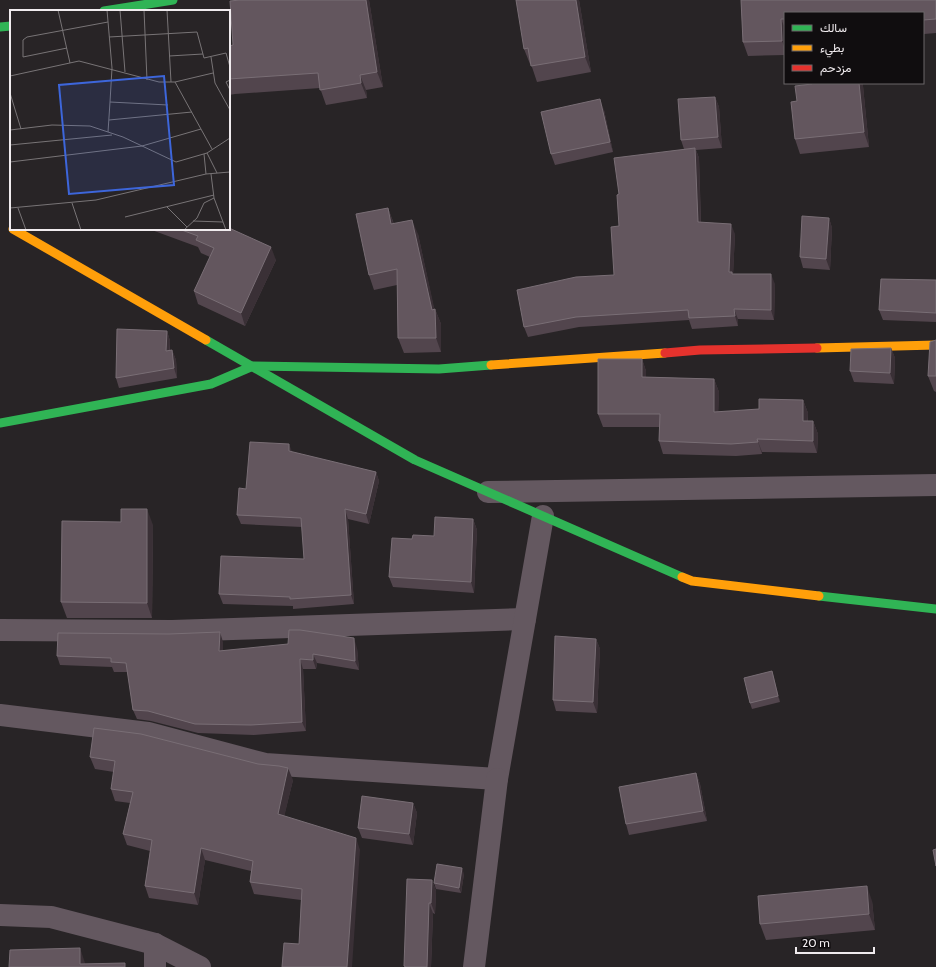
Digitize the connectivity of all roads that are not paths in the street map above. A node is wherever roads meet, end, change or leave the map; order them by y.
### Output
1 (173, 0) edge
2 (110, 10) edge
3 (10, 26) edge
4 (0, 28) edge
5 (15, 230) edge
6 (936, 345) edge
7 (253, 366) junction
8 (0, 423) edge
9 (936, 485) edge
10 (488, 492) junction
11 (543, 516) junction
12 (936, 609) edge
13 (525, 619) junction
14 (0, 630) edge
15 (0, 715) edge
16 (497, 779) junction
17 (0, 915) edge
18 (155, 944) junction
19 (155, 967) edge
20 (200, 967) edge
21 (474, 967) edge

1 - 2 street
3 - 4 street
5 - 7 street
6 - 7 street
7 - 8 street
7 - 10 street
9 - 10 street
10 - 11 street
11 - 12 street
11 - 13 street
13 - 14 street
13 - 16 street
15 - 16 street
16 - 21 street
17 - 18 street
18 - 19 street
18 - 20 street

